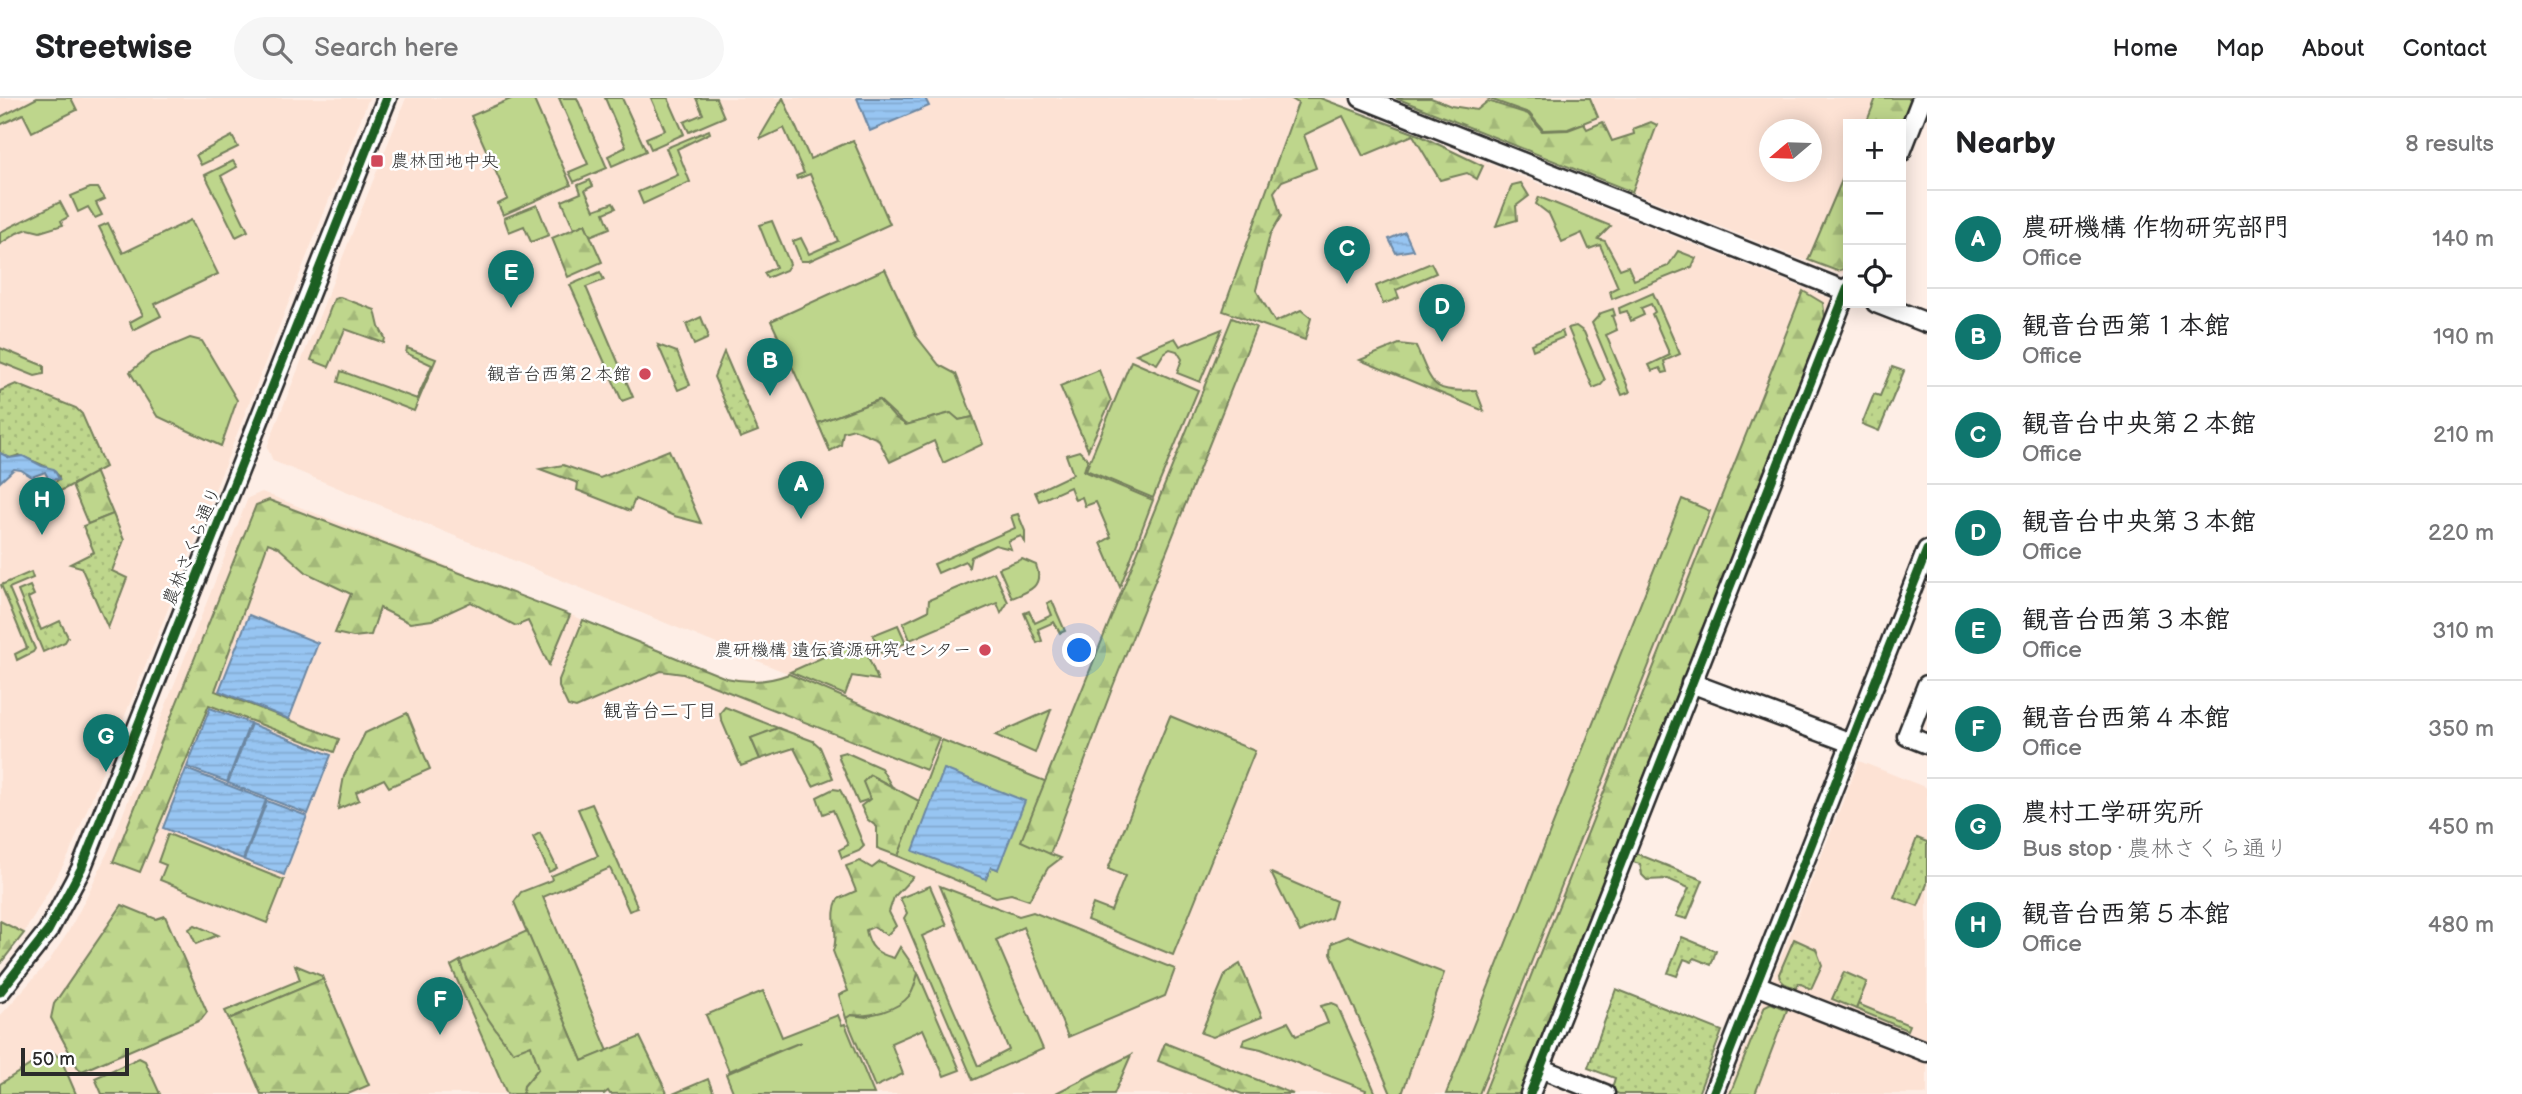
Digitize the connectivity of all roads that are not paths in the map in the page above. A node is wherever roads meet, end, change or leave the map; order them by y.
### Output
1 (387, 98) edge
2 (1361, 98) edge
3 (1922, 98) edge
4 (1906, 139) edge
5 (1843, 288) edge
6 (1843, 303) edge
7 (1889, 308) edge
8 (1927, 323) edge
9 (1926, 558) edge
10 (1691, 683) junction
11 (1927, 685) edge
12 (1851, 744) junction
13 (1927, 744) edge
14 (1756, 985) junction
15 (0, 992) edge
16 (1927, 1052) edge
17 (1540, 1068) junction
18 (1530, 1094) edge
19 (1605, 1094) edge
20 (1713, 1094) edge

1 - 15 street, 農林さくら通り
2 - 5 street
3 - 4 street
6 - 10 street
7 - 8 street
9 - 12 street
10 - 12 street
10 - 17 street
11 - 13 street
12 - 14 street
14 - 16 street
14 - 20 street
17 - 18 street
17 - 19 street

